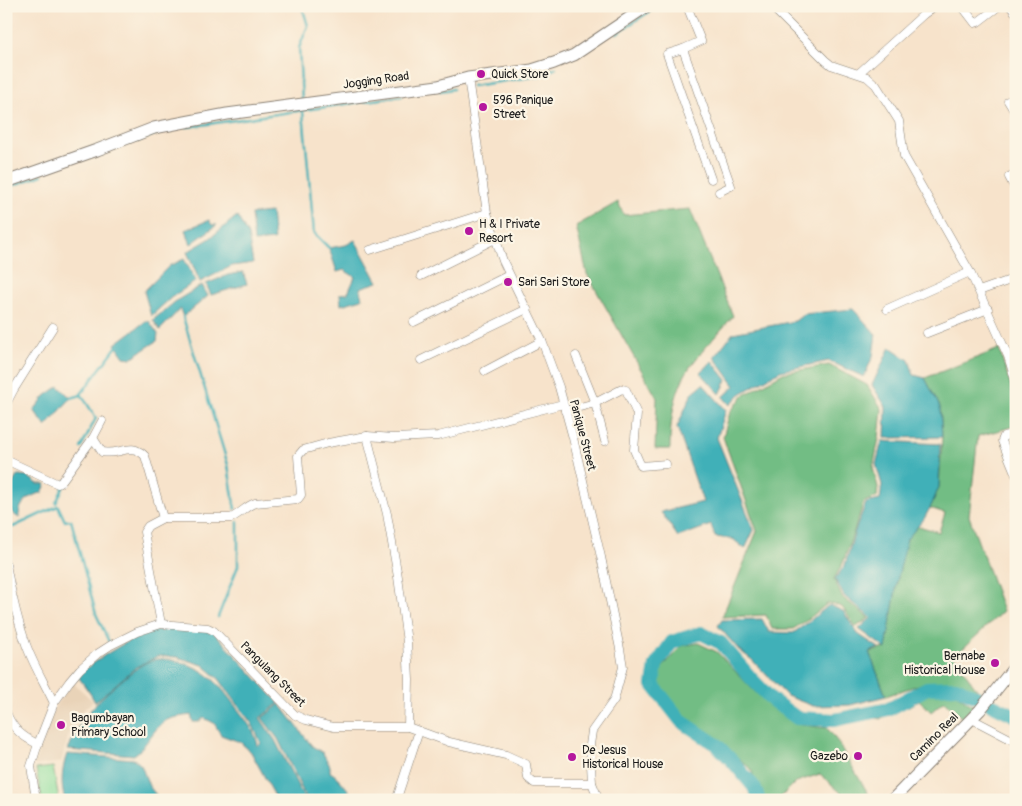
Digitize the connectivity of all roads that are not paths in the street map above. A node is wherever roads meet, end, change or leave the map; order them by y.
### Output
1 (647, 6) edge
2 (687, 6) edge
3 (771, 6) edge
4 (935, 6) edge
5 (962, 6) edge
6 (999, 6) edge
7 (1010, 6) edge
8 (1016, 13) edge
9 (683, 49) junction
10 (859, 73) junction
11 (468, 78) junction
12 (1008, 101) dead end
13 (1016, 114) edge
14 (1016, 173) edge
15 (711, 179) dead end
16 (6, 182) edge
17 (1016, 190) edge
18 (719, 192) dead end
19 (487, 213) junction
20 (495, 239) junction
21 (370, 250) dead end
22 (970, 272) junction
23 (510, 275) junction
24 (421, 276) dead end
25 (1016, 278) edge
26 (979, 291) junction
27 (527, 309) junction
28 (886, 309) dead end
29 (988, 309) junction
30 (414, 322) dead end
31 (53, 327) dead end
32 (928, 333) dead end
33 (542, 341) junction
34 (576, 356) dead end
35 (421, 360) dead end
36 (486, 371) dead end
37 (1016, 382) edge
38 (595, 403) junction
39 (6, 404) edge
40 (564, 408) junction
41 (102, 421) dead end
42 (1016, 433) edge
43 (367, 436) junction
44 (93, 438) junction
45 (605, 441) dead end
46 (6, 460) edge
47 (666, 464) dead end
48 (1016, 475) edge
49 (163, 518) junction
50 (6, 564) edge
51 (161, 624) junction
52 (1016, 665) edge
53 (54, 703) junction
54 (6, 712) edge
55 (976, 714) junction
56 (408, 727) junction
57 (419, 731) junction
58 (1016, 742) edge
59 (38, 744) junction
60 (592, 783) junction
61 (397, 798) dead end
62 (36, 800) edge
63 (599, 800) edge
64 (892, 800) edge

1 - 11 street, Jogging Road
2 - 9 street
3 - 10 street
4 - 10 street
5 - 6 street
7 - 8 street
9 - 15 street
9 - 18 street
10 - 22 street
11 - 16 street, Jogging Road
11 - 19 street, Panique Street
12 - 13 street
14 - 17 street
19 - 20 street, Panique Street
19 - 21 street
20 - 23 street, Panique Street
20 - 24 street
22 - 26 street
22 - 28 street
23 - 27 street, Panique Street
23 - 30 street
25 - 26 street
26 - 29 street
27 - 33 street, Panique Street
27 - 35 street
29 - 32 street
29 - 37 street
31 - 39 street
33 - 36 street
33 - 40 street, Panique Street
34 - 38 street
38 - 40 street
38 - 45 street
38 - 47 street
40 - 43 street
40 - 60 street, Panique Street
41 - 44 street
42 - 48 street
43 - 49 street
43 - 56 street
44 - 46 street
44 - 49 street
49 - 51 street
50 - 53 street
51 - 53 street, Pangulang Street
51 - 56 street, Pangulang Street
52 - 55 street, Camino Real
53 - 59 street, Pangulang Street
54 - 59 street
55 - 58 street
55 - 64 street, Camino Real
56 - 57 street, Pangulang Street
57 - 60 street, Pangulang Street
57 - 61 street
59 - 62 street, Pangulang Street
60 - 63 street, Panique Street

